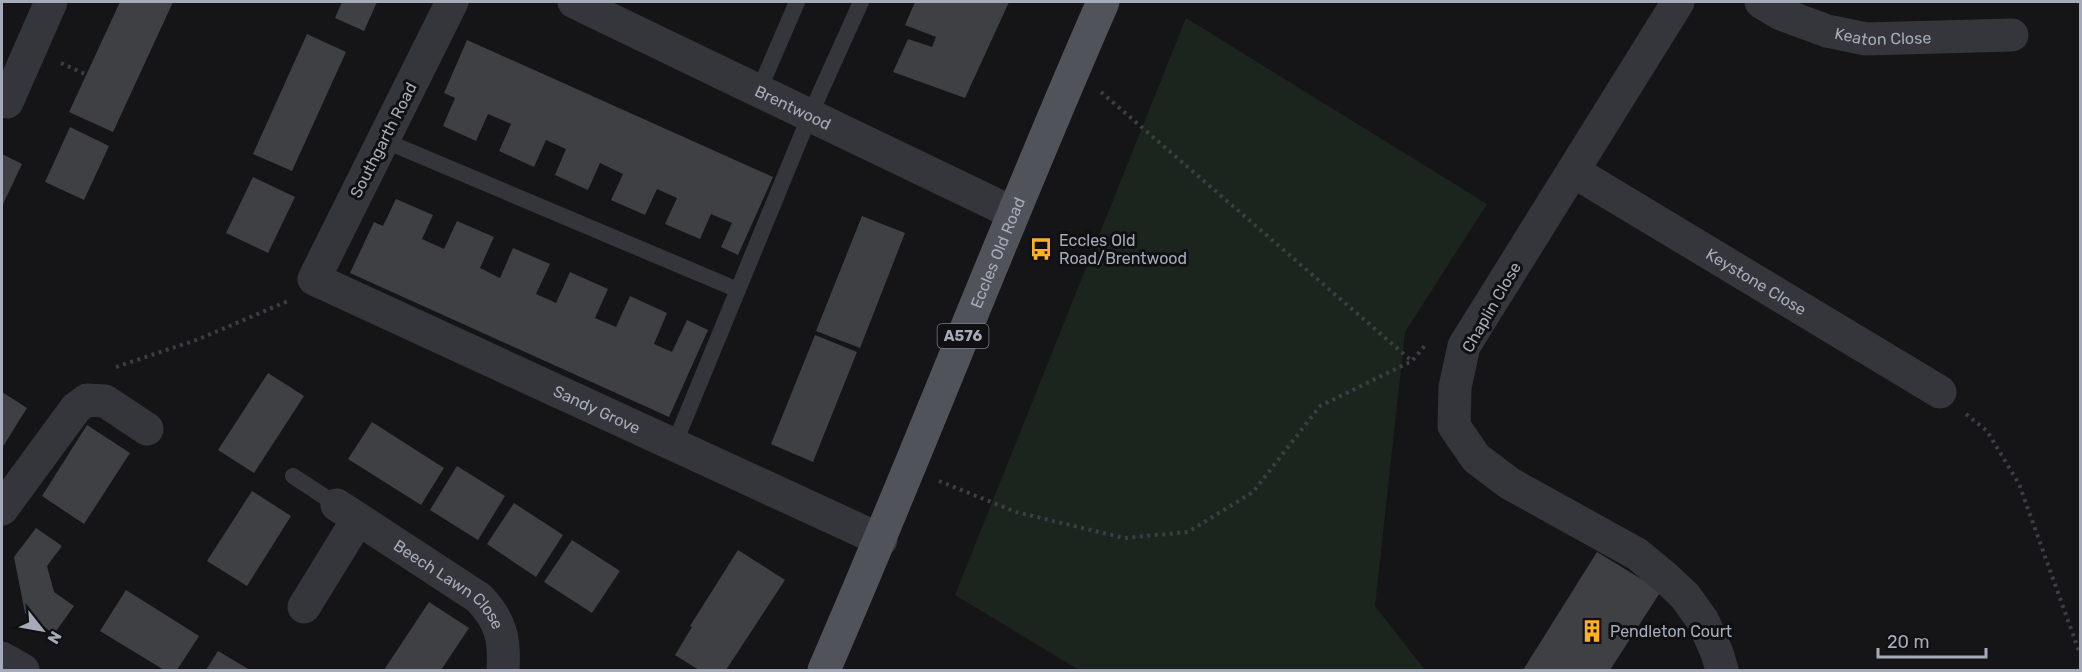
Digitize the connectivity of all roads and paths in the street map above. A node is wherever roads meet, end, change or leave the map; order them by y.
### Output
1 (51, 2) edge
2 (452, 2) edge
3 (574, 2) edge
4 (797, 2) edge
5 (861, 2) edge
6 (1103, 2) edge
7 (1678, 2) edge
8 (1761, 2) edge
9 (2012, 35) dead end
10 (1074, 68) junction
11 (759, 90) junction
12 (7, 102) dead end
13 (810, 115) junction
14 (383, 140) junction
15 (1573, 171) junction
16 (1013, 213) junction
17 (314, 279) joint
18 (738, 290) junction
19 (286, 303) dead end
20 (1432, 338) dead end
21 (1412, 361) junction
22 (1940, 392) joint
23 (87, 400) junction
24 (147, 429) dead end
25 (674, 445) junction
26 (908, 469) junction
27 (294, 476) dead end
28 (2, 509) edge
29 (348, 512) junction
30 (881, 540) junction
31 (304, 607) dead end
32 (2080, 654) edge
33 (2, 658) edge
34 (23, 670) edge
35 (503, 670) edge
36 (825, 670) edge
37 (1722, 670) edge

1 - 12 street
2 - 14 street, Southgarth Road
3 - 11 street, Brentwood
4 - 11 lane
5 - 13 lane
6 - 10 main road, Eccles Old Road / A576
7 - 15 street, Chaplin Close
8 - 9 street, Keaton Close
10 - 16 main road, Eccles Old Road / A576
10 - 21 path
11 - 13 street, Brentwood
13 - 16 street, Brentwood
13 - 18 lane
14 - 17 street, Southgarth Road
14 - 18 lane
15 - 22 street, Keystone Close
15 - 37 street, Chaplin Close
16 - 26 main road, Eccles Old Road / A576
17 - 25 street, Sandy Grove
18 - 25 lane
19 - 23 path
20 - 21 path
21 - 26 path
22 - 32 path
23 - 24 street
23 - 28 street
25 - 30 street, Sandy Grove
26 - 30 main road, Eccles Old Road / A576
27 - 29 lane
29 - 31 street
29 - 35 street, Beech Lawn Close
30 - 36 main road, Eccles Old Road / A576
33 - 34 street

